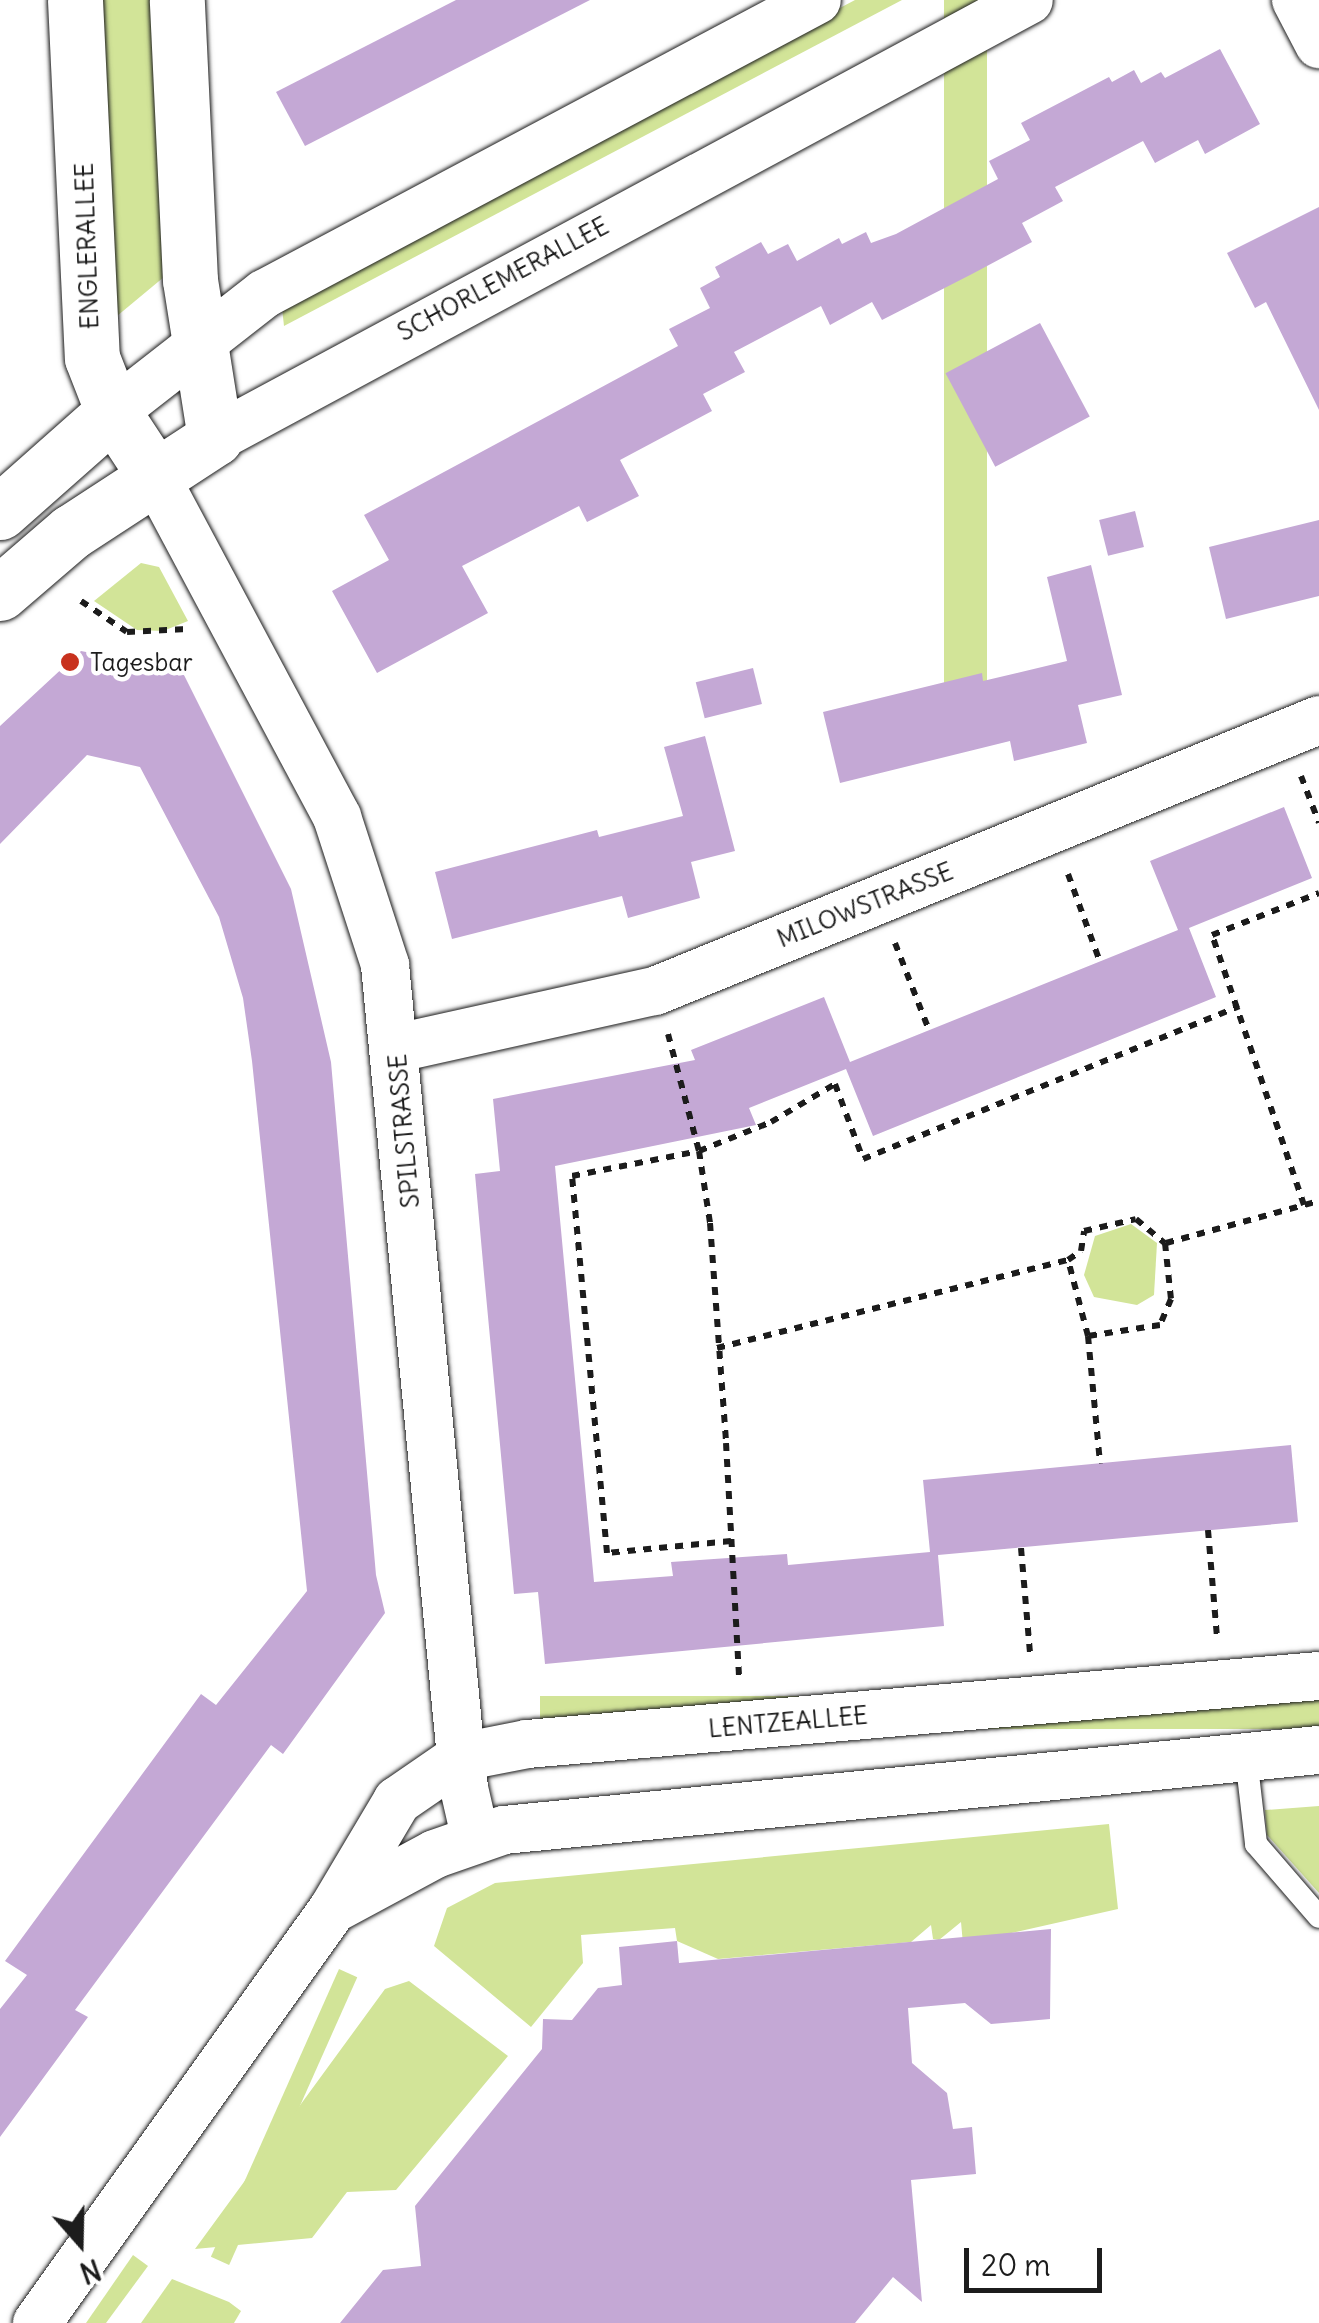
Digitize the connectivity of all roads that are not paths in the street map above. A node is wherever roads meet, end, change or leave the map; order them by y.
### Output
1 (75, 0) edge
2 (177, 0) edge
3 (817, 0) edge
4 (1029, 0) edge
5 (1296, 0) edge
6 (1319, 44) edge
7 (196, 342) junction
8 (113, 412) junction
9 (215, 438) junction
10 (155, 476) junction
11 (0, 512) edge
12 (0, 594) edge
13 (1319, 720) edge
14 (397, 1048) junction
15 (1319, 1676) edge
16 (1319, 1750) edge
17 (461, 1757) junction
18 (1246, 1757) junction
19 (475, 1836) junction
20 (333, 1909) junction
21 (1319, 1917) edge
22 (38, 2323) edge

1 - 8 main road, ENGLERALLEE
2 - 7 main road
3 - 7 street
4 - 9 street, SCHORLEMERALLEE
5 - 6 street
7 - 8 street
7 - 9 main road
8 - 10 main road, ENGLERALLEE
8 - 11 main road
9 - 10 main road, SCHORLEMERALLEE
10 - 12 main road, SCHORLEMERALLEE
10 - 14 street, SPILSTRASSE
13 - 14 street, MILOWSTRASSE
14 - 17 street, SPILSTRASSE
15 - 17 street, LENTZEALLEE
16 - 18 street, LENTZEALLEE
17 - 19 street, SPILSTRASSE
17 - 20 street, LENTZEALLEE
18 - 19 street, LENTZEALLEE
18 - 21 lane
19 - 20 street, LENTZEALLEE
20 - 22 street, LENTZEALLEE

